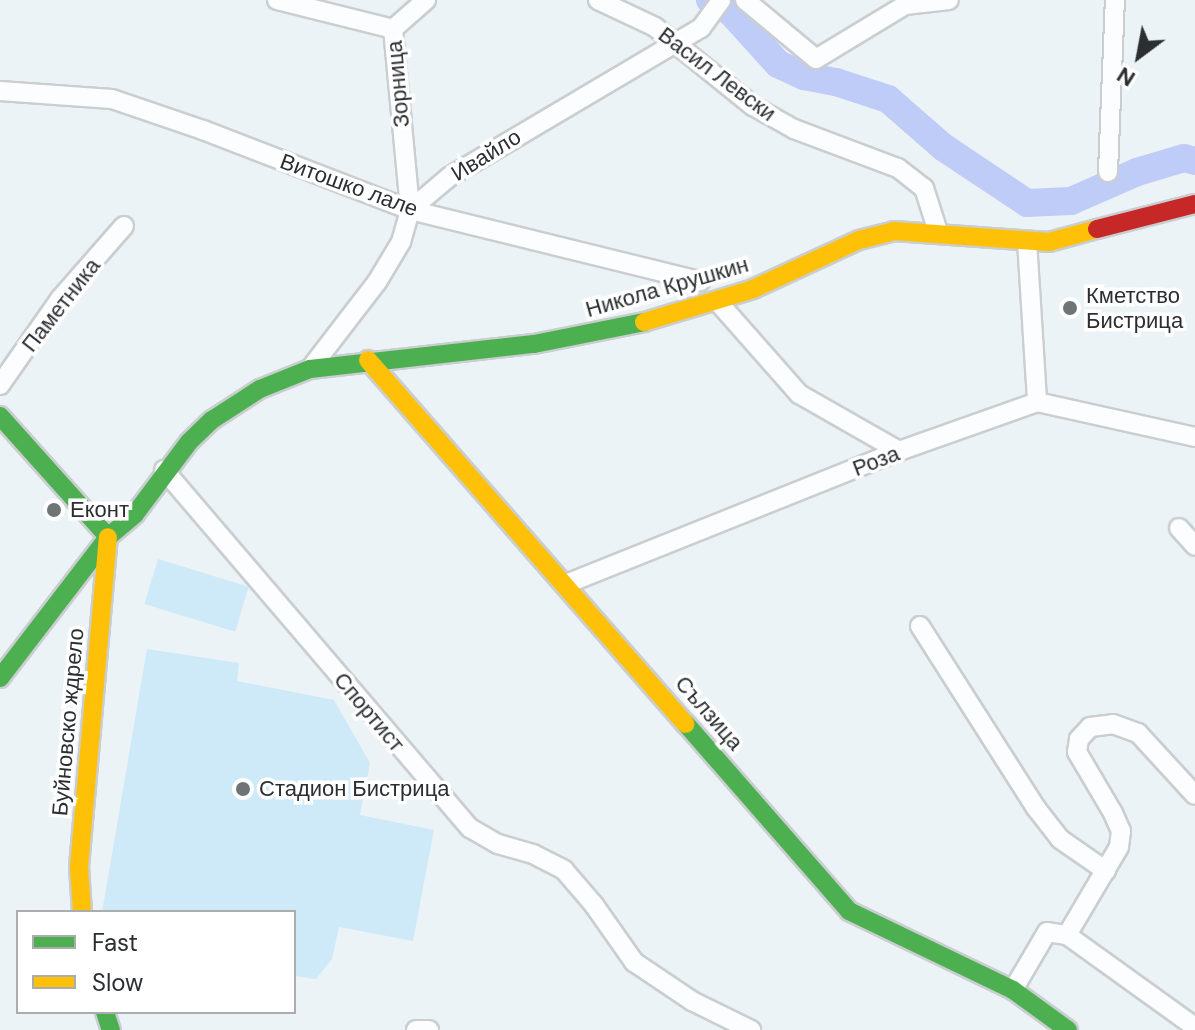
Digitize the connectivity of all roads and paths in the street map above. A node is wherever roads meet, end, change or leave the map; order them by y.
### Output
1 (277, 0) edge
2 (426, 0) edge
3 (598, 0) edge
4 (721, 0) edge
5 (745, 0) edge
6 (949, 0) edge
7 (1115, 0) edge
8 (393, 29) junction
9 (676, 42) junction
10 (0, 91) edge
11 (1108, 172) dead end
12 (1195, 204) edge
13 (410, 210) junction
14 (124, 226) dead end
15 (938, 232) junction
16 (1027, 241) junction
17 (700, 281) dead end
18 (718, 302) junction
19 (368, 360) junction
20 (310, 369) junction
21 (0, 385) edge
22 (1037, 402) junction
23 (0, 416) edge
24 (1195, 437) edge
25 (899, 451) junction
26 (164, 470) junction
27 (1179, 528) dead end
28 (108, 537) junction
29 (1195, 546) edge
30 (566, 584) junction
31 (920, 626) dead end
32 (0, 678) edge
33 (1195, 795) edge
34 (1106, 871) junction
35 (82, 910) edge
36 (1067, 935) junction
37 (1013, 990) junction
38 (1195, 1027) edge
39 (416, 1030) edge
40 (429, 1030) edge
41 (751, 1030) edge
42 (1068, 1030) edge

1 - 8 street, Зорница
2 - 8 street
3 - 9 street, Васил Левски
4 - 9 street, Ивайло
5 - 6 street
7 - 11 street
8 - 13 street, Зорница
9 - 13 street, Ивайло
9 - 15 street, Васил Левски
10 - 13 street, Витошко лале
12 - 16 street, Никола Крушкин
13 - 17 street, Витошко лале
13 - 20 street
14 - 21 street, Паметника
15 - 16 street, Никола Крушкин
15 - 18 street, Никола Крушкин
16 - 22 street
18 - 19 street, Никола Крушкин
18 - 25 street
19 - 20 street, Никола Крушкин
19 - 30 street, Сълзица
20 - 26 street, Никола Крушкин
22 - 24 street
22 - 25 street, Роза
23 - 28 street
25 - 30 street, Роза
26 - 28 street, Никола Крушкин
26 - 41 street, Спортист
27 - 29 street
28 - 32 street, Никола Крушкин
28 - 35 street, Буйновско ждрело
30 - 37 street, Сълзица
31 - 34 street
33 - 34 street
34 - 36 street
36 - 37 street
36 - 38 street
37 - 42 street, Сълзица
39 - 40 street

